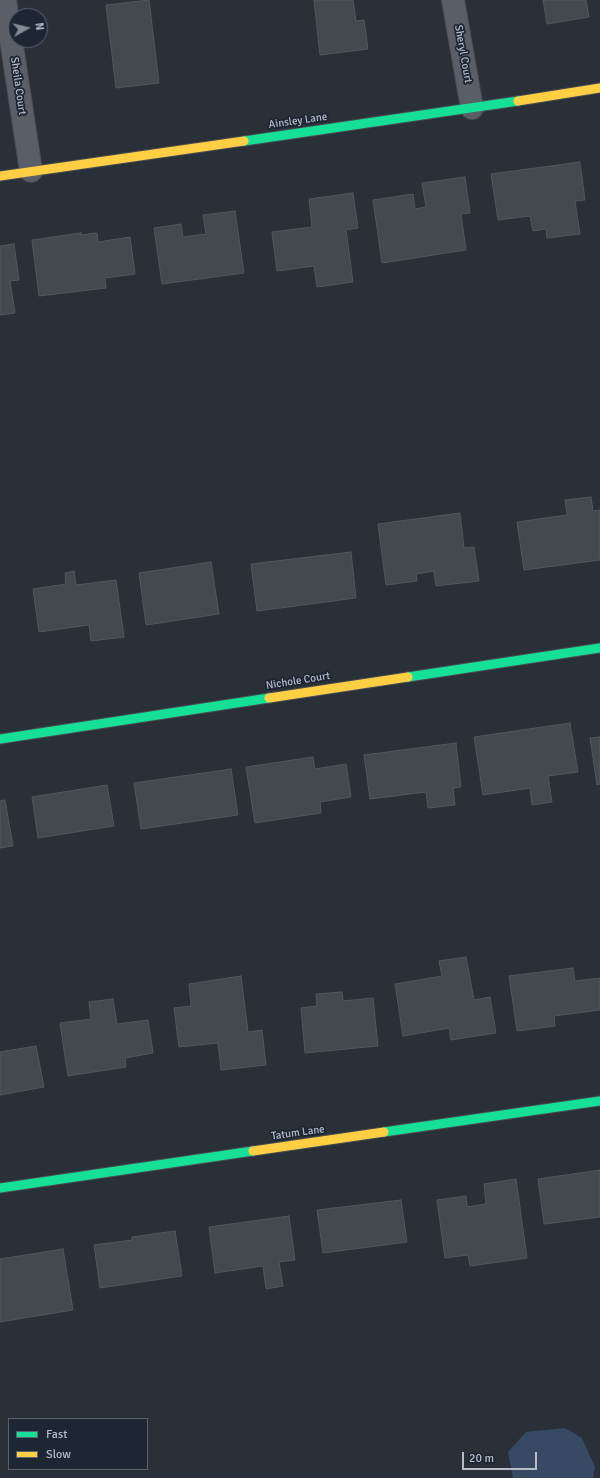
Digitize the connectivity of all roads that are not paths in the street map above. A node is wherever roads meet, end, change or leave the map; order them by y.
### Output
1 (5, 0) edge
2 (453, 0) edge
3 (600, 88) edge
4 (472, 108) junction
5 (31, 171) junction
6 (0, 176) edge
7 (600, 648) edge
8 (0, 739) edge
9 (600, 1101) edge
10 (0, 1188) edge

1 - 5 street, Sheila Court
2 - 4 street, Sheryl Court
3 - 4 street, Ainsley Lane
4 - 5 street, Ainsley Lane
5 - 6 street, Ainsley Lane
7 - 8 street, Nichole Court
9 - 10 street, Tatum Lane

